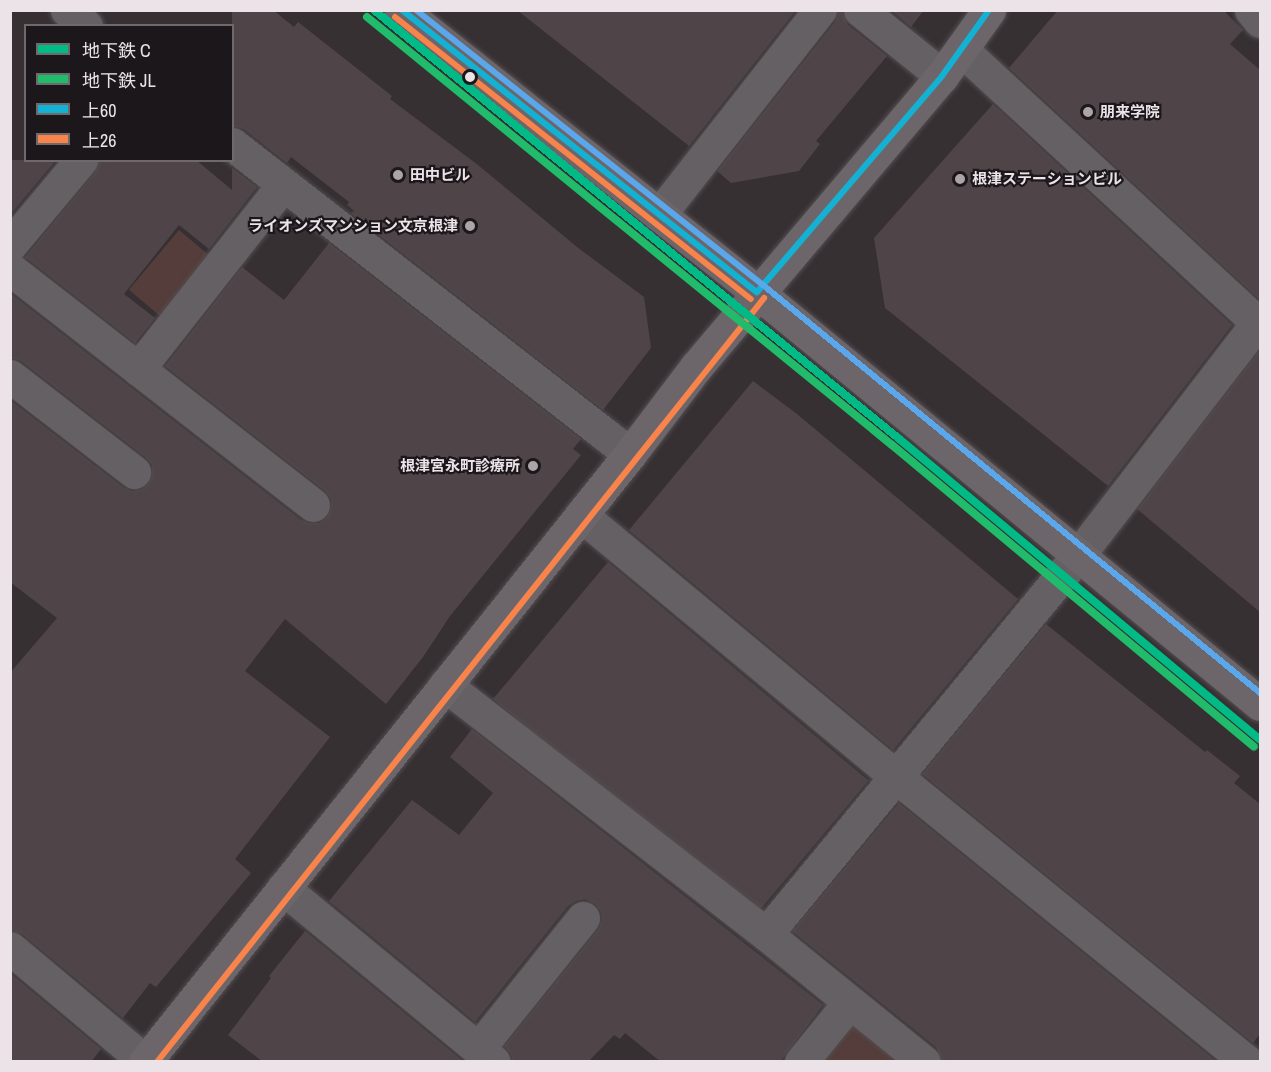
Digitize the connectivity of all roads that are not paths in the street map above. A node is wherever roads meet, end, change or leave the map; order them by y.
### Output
1 (402, 10) edge
2 (820, 10) edge
3 (860, 10) edge
4 (989, 10) edge
5 (1251, 10) edge
6 (1260, 21) edge
7 (962, 50) junction
8 (942, 76) junction
9 (234, 146) edge
10 (79, 162) edge
11 (283, 185) junction
12 (659, 215) junction
13 (10, 245) edge
14 (10, 269) edge
15 (757, 292) junction
16 (1260, 322) edge
17 (138, 369) junction
18 (10, 376) edge
19 (630, 454) junction
20 (134, 472) dead end
21 (313, 505) dead end
22 (581, 515) junction
23 (1077, 557) junction
24 (445, 685) junction
25 (1260, 704) edge
26 (894, 776) junction
27 (283, 888) junction
28 (584, 918) dead end
29 (766, 934) junction
30 (10, 948) edge
31 (849, 1003) junction
32 (486, 1055) edge
33 (145, 1061) edge
34 (801, 1062) edge
35 (924, 1062) edge
36 (1247, 1062) edge

1 - 12 main road
2 - 12 street
3 - 8 street
4 - 7 main road
5 - 6 street
7 - 8 main road
7 - 16 street
8 - 15 main road
9 - 11 street
10 - 13 street
11 - 17 street
11 - 19 street
12 - 15 main road
14 - 17 street
15 - 19 main road
15 - 23 main road
16 - 23 street
17 - 21 street
18 - 20 street
19 - 22 main road
22 - 24 main road
22 - 26 street
23 - 25 main road
23 - 26 street
24 - 27 main road
24 - 29 street
26 - 29 street
26 - 36 street
27 - 32 street
27 - 33 main road
28 - 32 street
29 - 31 street
30 - 33 street
31 - 34 street
31 - 35 street

